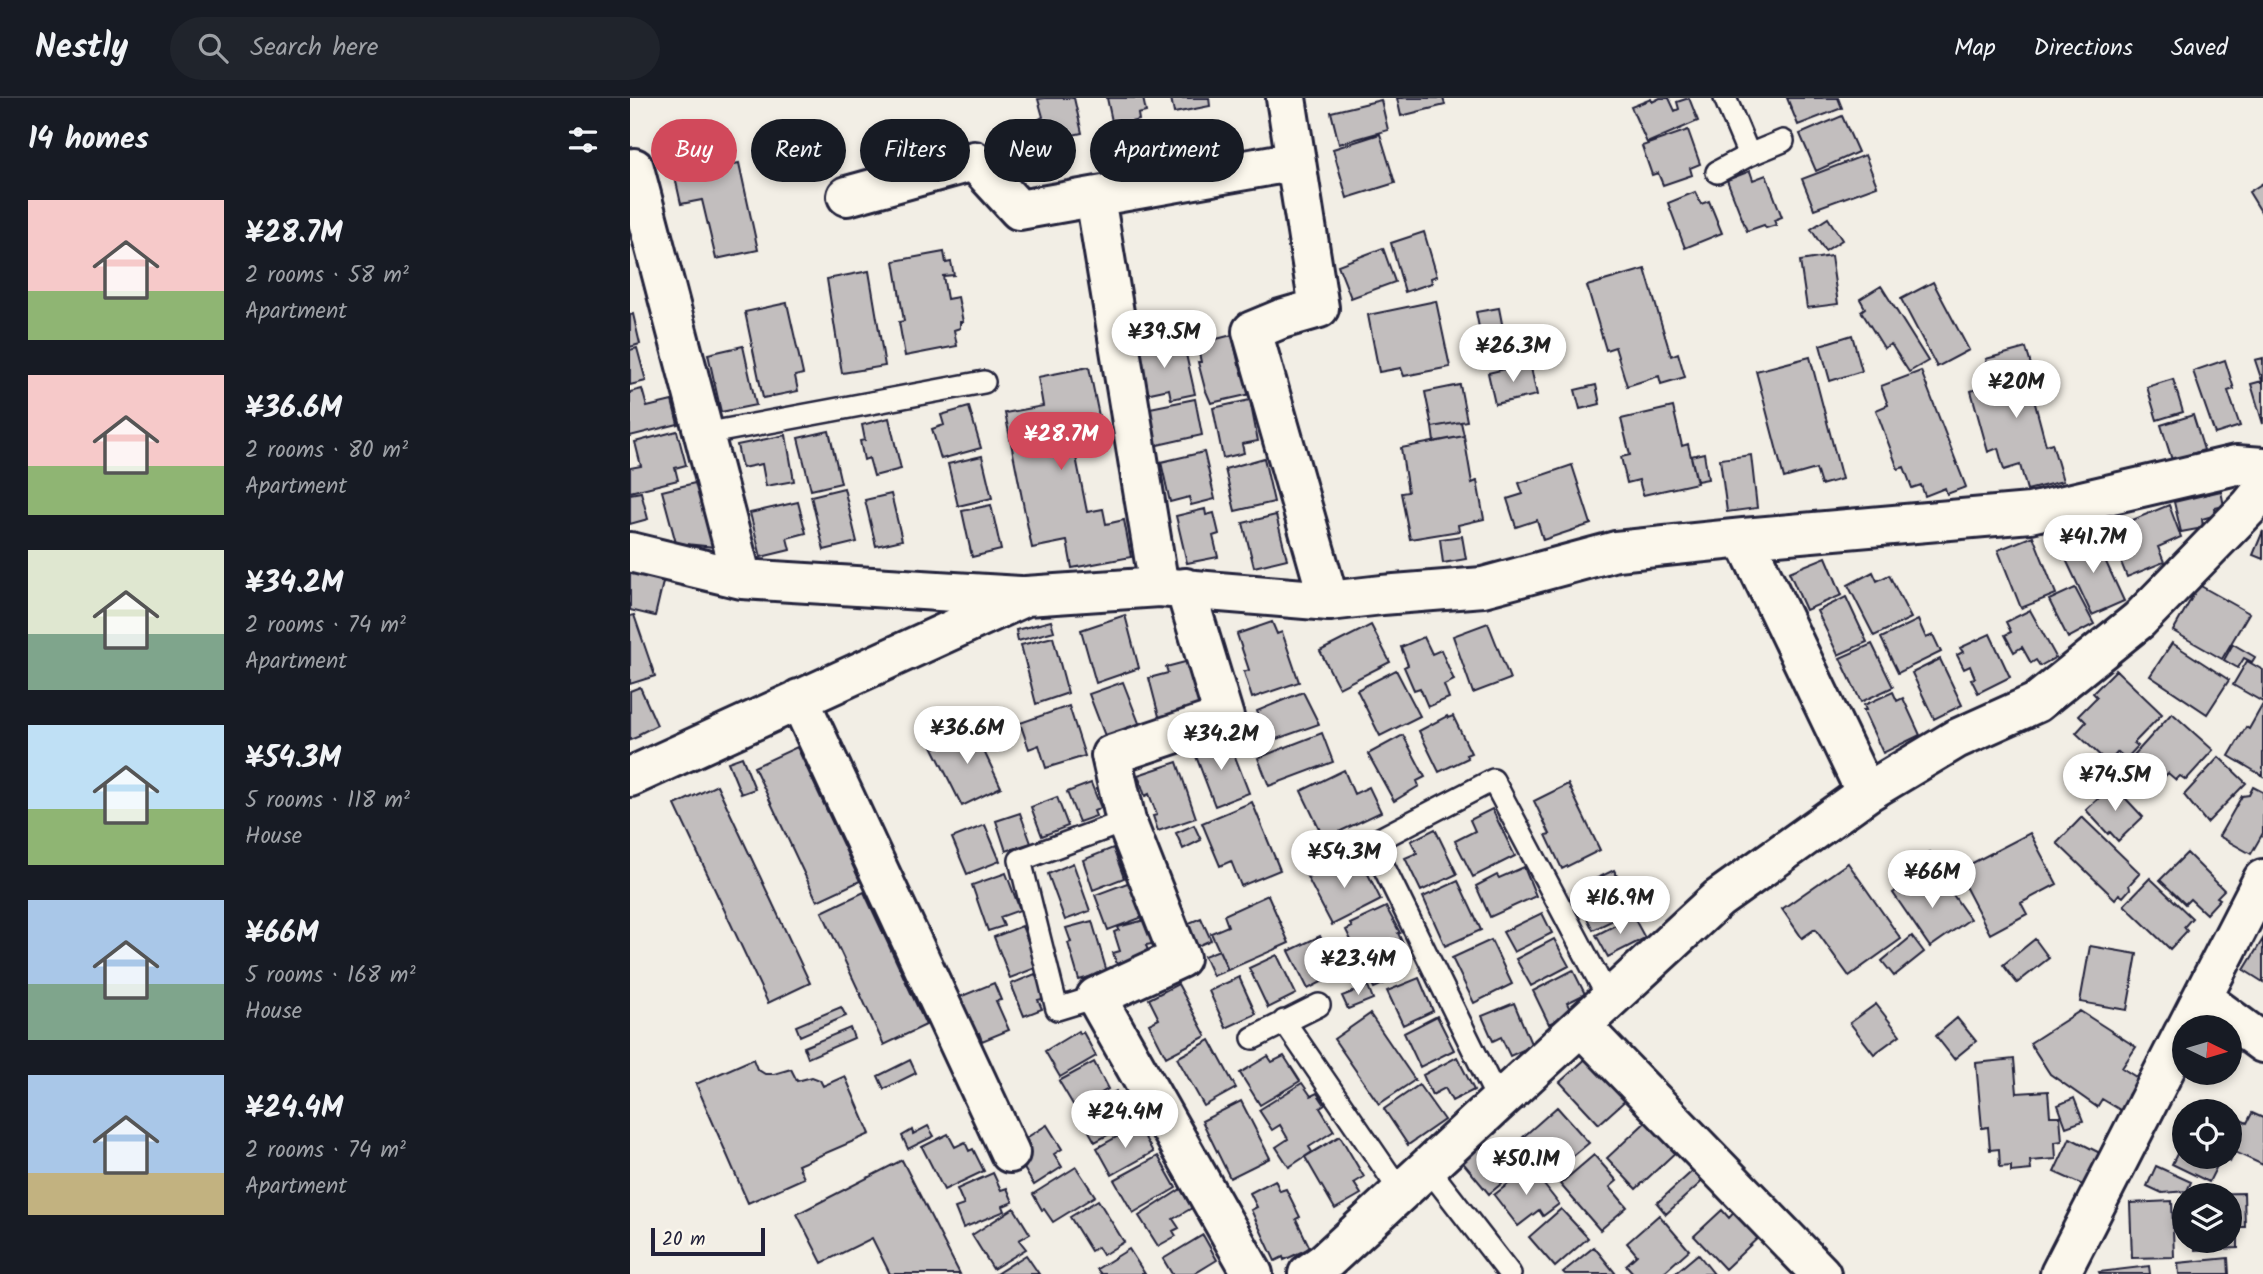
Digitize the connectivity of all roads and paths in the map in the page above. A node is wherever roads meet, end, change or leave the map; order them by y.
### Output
1 (1286, 98) edge
2 (1725, 98) edge
3 (1783, 141) dead end
4 (1749, 155) junction
5 (1296, 161) junction
6 (630, 169) edge
7 (1717, 172) dead end
8 (847, 196) dead end
9 (1095, 197) junction
10 (984, 382) dead end
11 (704, 434) junction
12 (2263, 467) edge
13 (2263, 490) edge
14 (1744, 538) junction
15 (630, 552) edge
16 (743, 579) junction
17 (1172, 588) junction
18 (1026, 596) junction
19 (1329, 601) junction
20 (799, 699) junction
21 (630, 776) edge
22 (1866, 793) junction
23 (1126, 821) junction
24 (2263, 879) edge
25 (1096, 997) junction
26 (1609, 999) junction
27 (1319, 1005) dead end
28 (2194, 1013) edge
29 (1284, 1021) junction
30 (1581, 1026) junction
31 (1254, 1038) dead end
32 (2263, 1043) edge
33 (2172, 1055) edge
34 (1498, 1100) junction
35 (1010, 1153) dead end
36 (1415, 1180) junction
37 (1323, 1270) edge
38 (1253, 1274) edge
39 (1510, 1274) edge
40 (1821, 1274) edge
41 (2060, 1274) edge

1 - 5 street
2 - 4 lane
3 - 4 lane
4 - 7 lane
5 - 9 street
5 - 19 street
6 - 11 street
8 - 9 street
9 - 17 street
10 - 11 lane
11 - 16 street
12 - 14 street
13 - 22 street
14 - 19 street
14 - 22 street
15 - 16 street
16 - 18 street
17 - 18 street
17 - 19 street
17 - 23 street
18 - 20 street
20 - 21 street
20 - 35 street
22 - 26 street
23 - 25 street
23 - 25 lane
24 - 28 street
25 - 38 street
26 - 30 street
26 - 34 lane
27 - 29 lane
28 - 32 street
29 - 31 lane
29 - 36 lane
30 - 34 street
30 - 40 street
33 - 41 street
34 - 36 street
36 - 37 street
36 - 39 lane

